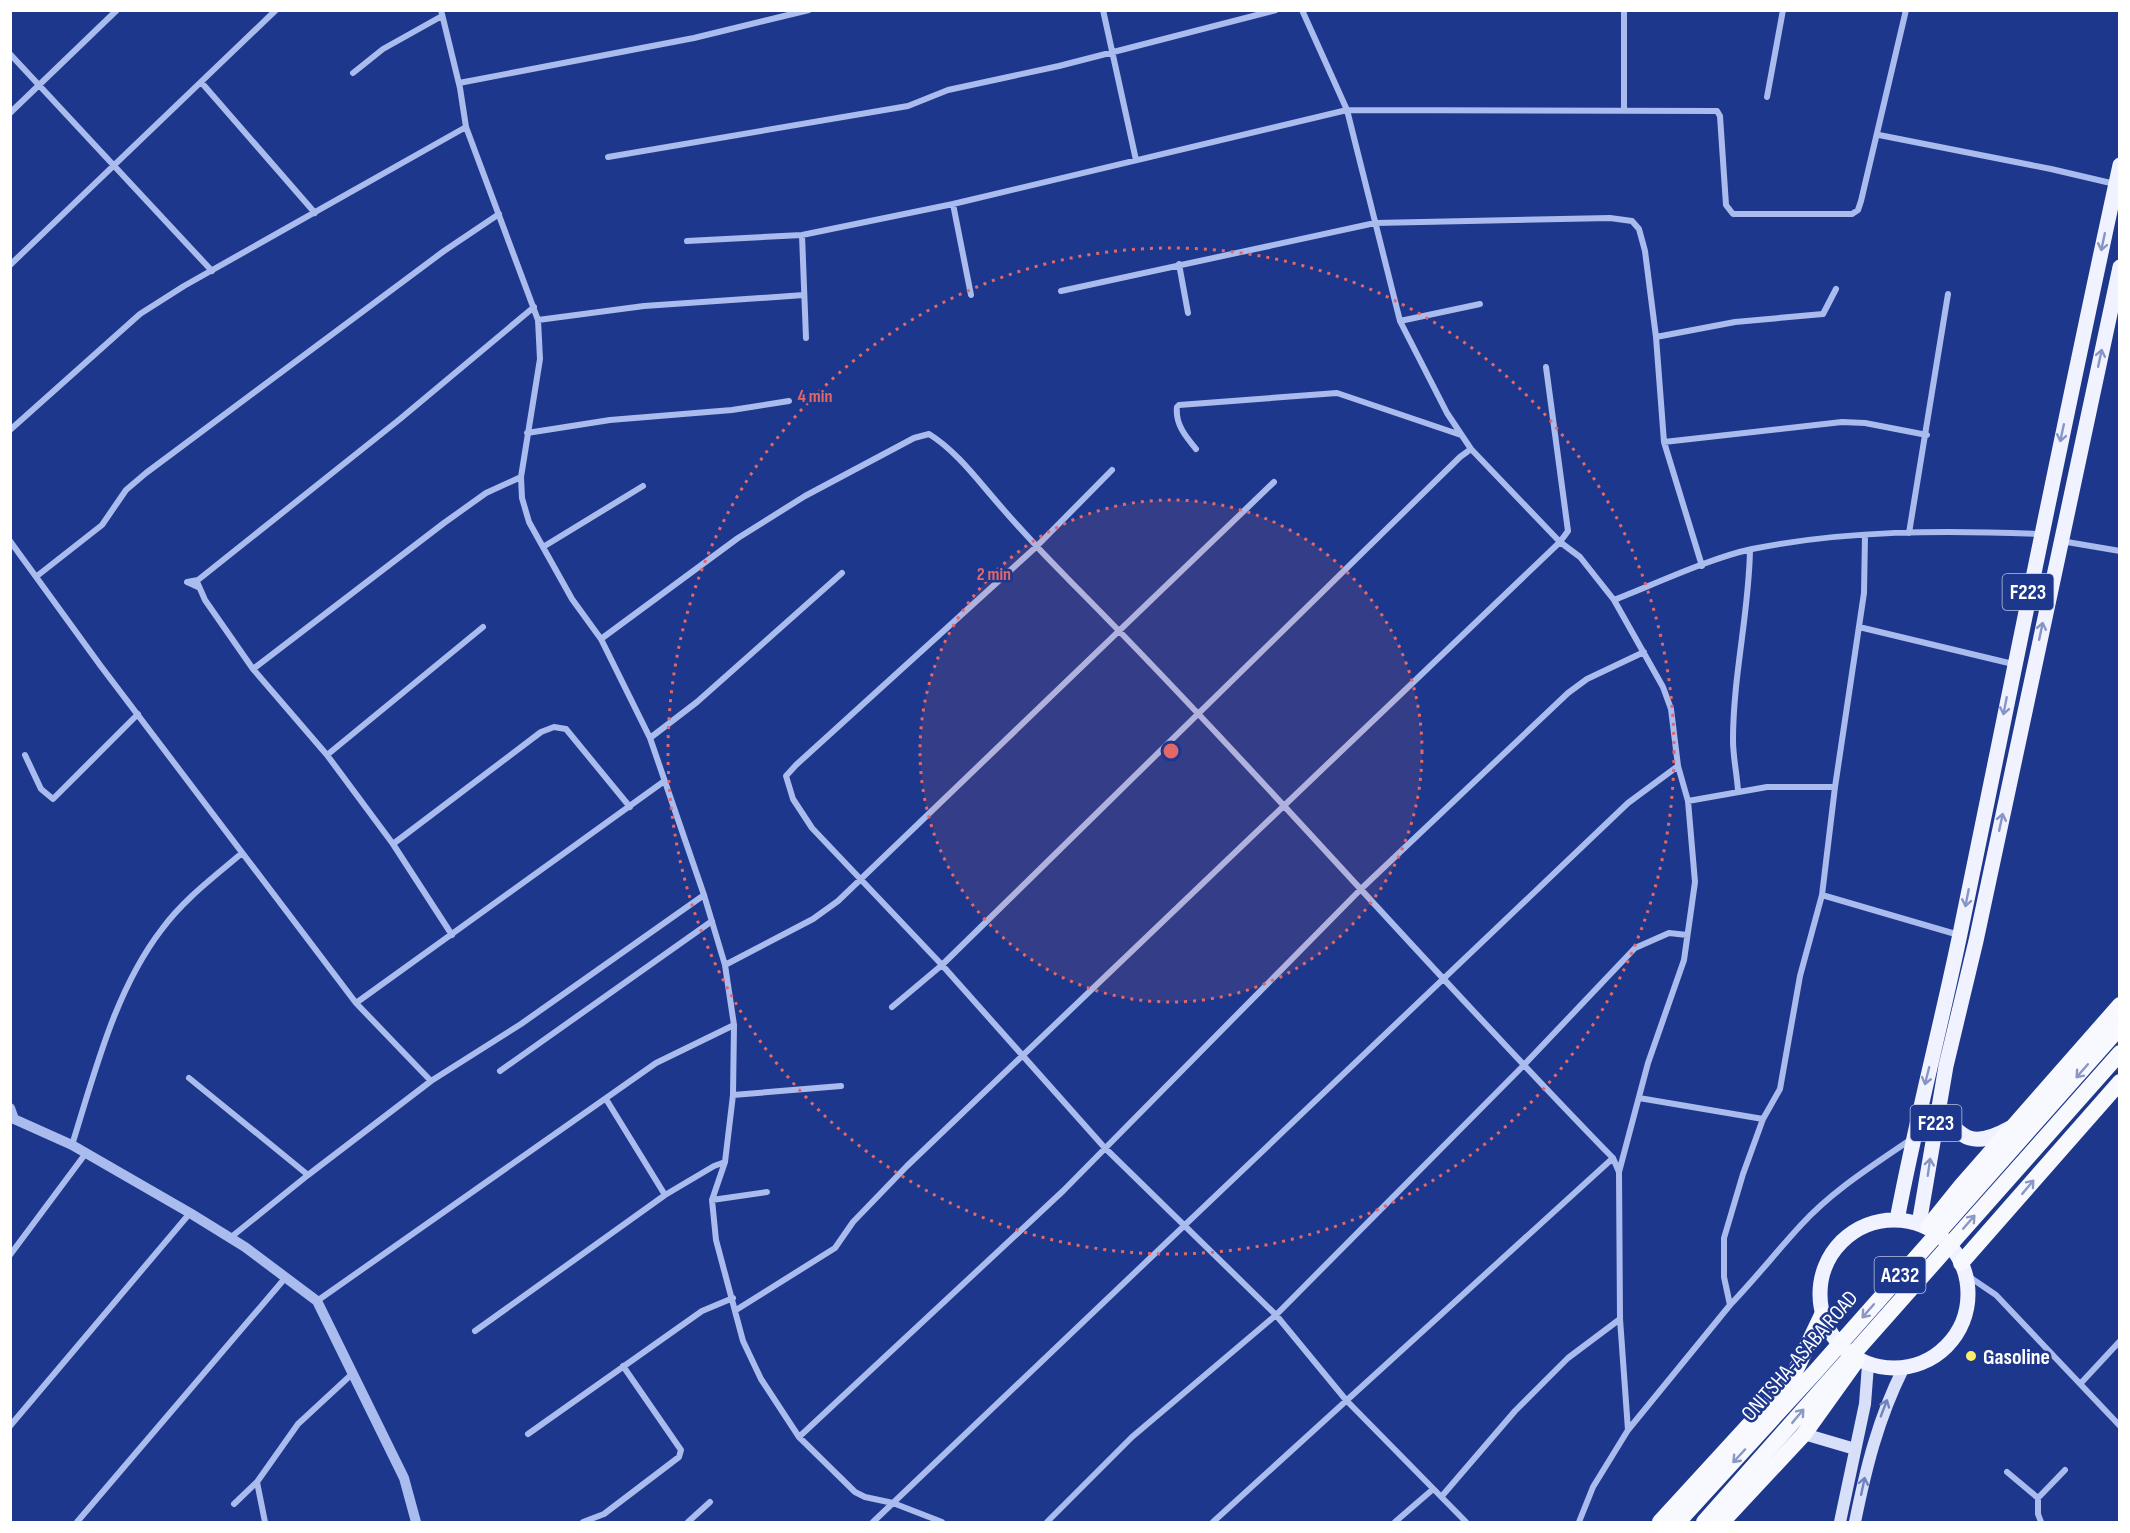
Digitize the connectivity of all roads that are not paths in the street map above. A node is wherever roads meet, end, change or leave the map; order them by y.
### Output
1 (117, 10) edge
2 (276, 10) edge
3 (809, 10) edge
4 (1103, 10) edge
5 (1276, 10) edge
6 (1302, 10) edge
7 (1624, 10) edge
8 (1783, 10) edge
9 (1906, 10) edge
10 (442, 13) edge
11 (1112, 51) junction
12 (10, 54) edge
13 (353, 73) dead end
14 (201, 82) junction
15 (459, 83) junction
16 (39, 86) junction
17 (1767, 98) dead end
18 (1624, 109) junction
19 (1347, 110) junction
20 (10, 113) edge
21 (466, 127) junction
22 (1879, 135) junction
23 (608, 157) dead end
24 (1136, 160) junction
25 (2120, 165) edge
26 (113, 168) junction
27 (2115, 184) junction
28 (953, 204) junction
29 (315, 213) junction
30 (499, 214) junction
31 (1375, 223) junction
32 (802, 235) junction
33 (687, 241) dead end
34 (1179, 264) junction
35 (10, 265) edge
36 (212, 271) junction
37 (2119, 272) edge
38 (1836, 289) dead end
39 (1061, 291) dead end
40 (1948, 294) dead end
41 (804, 295) junction
42 (971, 295) dead end
43 (1480, 304) dead end
44 (534, 307) junction
45 (1188, 313) dead end
46 (538, 320) junction
47 (1400, 321) junction
48 (1656, 337) junction
49 (807, 338) dead end
50 (1546, 367) dead end
51 (789, 401) dead end
52 (10, 430) edge
53 (527, 433) junction
54 (1462, 435) junction
55 (1927, 435) junction
56 (1664, 442) junction
57 (1196, 449) dead end
58 (1471, 449) junction
59 (1112, 470) dead end
60 (521, 477) junction
61 (1274, 482) dead end
62 (643, 486) dead end
63 (1909, 532) junction
64 (2040, 534) junction
65 (1865, 535) junction
66 (10, 541) edge
67 (2060, 541) junction
68 (1560, 542) junction
69 (543, 547) junction
70 (1036, 547) junction
71 (1750, 549) junction
72 (2120, 551) edge
73 (1702, 566) junction
74 (842, 573) dead end
75 (37, 576) junction
76 (1614, 600) junction
77 (483, 627) dead end
78 (1859, 627) junction
79 (1119, 630) junction
80 (602, 639) junction
81 (1644, 652) junction
82 (2014, 664) junction
83 (254, 669) junction
84 (138, 714) junction
85 (1197, 715) junction
86 (650, 738) junction
87 (26, 754) dead end
88 (327, 755) junction
89 (1678, 766) junction
90 (663, 782) junction
91 (1835, 787) junction
92 (1738, 791) junction
93 (1688, 801) junction
94 (1284, 806) junction
95 (630, 807) junction
96 (393, 844) junction
97 (242, 853) junction
98 (861, 878) junction
99 (1361, 889) junction
100 (704, 895) junction
101 (1822, 895) junction
102 (712, 921) junction
103 (1687, 934) junction
104 (452, 935) junction
105 (1960, 936) junction
106 (725, 965) junction
107 (942, 965) junction
108 (1444, 980) junction
109 (356, 1003) junction
110 (2120, 1005) edge
111 (892, 1007) dead end
112 (1941, 1019) junction
113 (1957, 1022) junction
114 (734, 1025) junction
115 (2120, 1026) edge
116 (2120, 1053) edge
117 (1022, 1056) junction
118 (1523, 1066) junction
119 (500, 1071) dead end
120 (189, 1078) dead end
121 (431, 1081) junction
122 (2120, 1082) edge
123 (841, 1086) dead end
124 (733, 1095) junction
125 (1639, 1098) junction
126 (606, 1099) junction
127 (1939, 1110) junction
128 (12, 1115) edge
129 (1763, 1119) junction
130 (2015, 1125) junction
131 (1913, 1138) junction
132 (72, 1145) junction
133 (1104, 1147) junction
134 (86, 1153) junction
135 (1613, 1158) junction
136 (725, 1162) junction
137 (1619, 1172) junction
138 (308, 1174) junction
139 (767, 1192) dead end
140 (665, 1195) junction
141 (712, 1200) junction
142 (190, 1213) junction
143 (1896, 1220) junction
144 (1186, 1225) junction
145 (1924, 1226) junction
146 (230, 1238) junction
147 (10, 1255) edge
148 (1963, 1268) junction
149 (286, 1277) junction
150 (733, 1298) junction
151 (317, 1301) junction
152 (1730, 1305) junction
153 (736, 1310) junction
154 (1276, 1315) junction
155 (1822, 1315) junction
156 (1620, 1319) junction
157 (475, 1331) dead end
158 (2120, 1341) edge
159 (1863, 1362) junction
160 (622, 1366) junction
161 (1903, 1369) junction
162 (351, 1374) junction
163 (2080, 1383) junction
164 (1346, 1400) junction
165 (10, 1426) edge
166 (2120, 1426) edge
167 (1628, 1430) junction
168 (528, 1434) dead end
169 (1804, 1434) junction
170 (799, 1437) junction
171 (1855, 1449) junction
172 (2065, 1470) dead end
173 (2007, 1472) dead end
174 (257, 1482) junction
175 (1432, 1490) junction
176 (1442, 1496) junction
177 (2038, 1497) junction
178 (710, 1502) dead end
179 (893, 1503) junction
180 (234, 1504) dead end
181 (77, 1522) edge
182 (266, 1522) edge
183 (416, 1522) edge
184 (583, 1522) edge
185 (688, 1522) edge
186 (873, 1522) edge
187 (942, 1522) edge
188 (1047, 1522) edge
189 (1213, 1522) edge
190 (1395, 1522) edge
191 (1466, 1522) edge
192 (1579, 1522) edge
193 (1660, 1522) edge
194 (1678, 1522) edge
195 (1704, 1522) edge
196 (1722, 1522) edge
197 (1840, 1522) edge
198 (1855, 1522) edge
199 (2041, 1522) edge

1 - 16 street
2 - 14 street
3 - 15 street
4 - 11 street
5 - 11 street
6 - 19 street
7 - 18 street
8 - 17 street
9 - 22 street
10 - 13 street
10 - 15 street
11 - 23 street
11 - 24 street
12 - 16 street
14 - 26 street
14 - 29 street
15 - 21 street
16 - 20 street
16 - 26 street
18 - 19 street
18 - 22 street
19 - 24 street
19 - 31 street
21 - 29 street
21 - 30 street
22 - 27 street
24 - 28 street
25 - 27 main road, F223
26 - 35 street
26 - 36 street
27 -> 64 main road, F223
28 - 32 street
28 - 42 street
29 - 36 street
30 - 44 street
30 - 75 street
31 - 34 street
31 - 47 street
31 - 48 street
32 - 33 street
32 - 41 street
34 - 39 street
34 - 45 street
36 - 52 street
67 -> 37 main road, F223
38 - 48 street
40 - 55 street
41 - 46 street
41 - 49 street
43 - 47 street
44 - 46 street
44 - 83 street
46 - 53 street
47 - 54 street
48 - 56 street
50 - 68 street
51 - 53 street
53 - 60 street
54 - 57 street
54 - 58 street
55 - 56 street
55 - 63 street
56 - 73 street
58 - 68 street
58 - 85 street
59 - 70 street
60 - 69 street
60 - 83 street
61 - 79 street
62 - 69 street
63 - 64 street
63 - 65 street
64 - 82 main road, F223
65 - 71 street
65 - 78 street
66 - 75 street
67 - 72 street
113 -> 67 main road, F223
68 - 76 street
68 - 94 street
69 - 80 street
70 - 79 street
70 - 80 street
70 - 98 street
71 - 73 street
71 - 92 street
73 - 76 street
74 - 86 street
75 - 84 street
76 - 81 street
77 - 88 street
78 - 82 street
78 - 91 street
79 - 85 street
79 - 98 street
80 - 86 street
81 - 89 street
81 - 99 street
82 -> 105 main road, F223
83 - 88 street
84 - 87 street
84 - 97 street
85 - 94 street
85 - 107 street
86 - 90 street
88 - 96 street
89 - 93 street
89 - 108 street
90 - 95 street
90 - 100 street
91 - 92 street
91 - 101 street
92 - 93 street
93 - 103 street
94 - 99 street
94 - 117 street
95 - 96 street
95 - 104 street
96 - 104 street
97 - 109 street
97 - 132 street
98 - 106 street
98 - 107 street
99 - 108 street
99 - 133 street
100 - 102 street
100 - 121 street
101 - 105 street
101 - 129 street
102 - 106 street
102 - 119 street
103 - 118 street
103 - 125 street
104 - 109 street
105 - 112 main road, F223
106 - 114 street
107 - 111 street
107 - 117 street
108 - 118 street
108 - 144 street
109 - 121 street
110 - 130 highway
112 - 113 main road
112 -> 131 main road, F223
113 - 127 main road, F223
114 - 124 street
114 - 126 street
115 -> 194 highway, ONITSHA-ASABA ROAD / A232, bridge
195 -> 116 highway, A232, bridge
117 - 133 street
117 - 153 street
118 - 135 street
118 - 154 street
120 - 138 street
121 - 138 street
148 -> 122 highway
123 - 124 street
124 - 136 street
125 - 129 street
125 - 137 street
126 - 140 street
126 - 151 street
127 - 130 main road
145 -> 127 main road, F223
128 - 132 street
129 - 152 street
130 - 145 highway
131 - 143 main road, F223
131 - 152 street
132 - 134 street
133 - 144 street
133 - 170 street
134 - 142 street
134 - 147 street
135 - 137 street
135 - 164 street
136 - 140 street
136 - 141 street
137 - 156 street
138 - 146 street
139 - 141 street
140 - 157 street
141 - 150 street
142 - 146 street
142 - 165 street
143 - 145 main road
143 - 155 main road
144 - 154 street
144 - 179 street
145 - 148 main road
146 - 149 street
148 - 161 main road
148 - 163 street
149 - 151 street
149 - 181 street
150 - 153 street
150 - 160 street
151 - 162 street
152 - 167 street
153 - 170 street
154 - 164 street
154 - 188 street
155 - 159 main road
155 - 193 highway
156 - 167 street
156 - 176 street
158 - 163 street
159 - 161 main road
159 - 169 highway
159 - 171 main road
160 - 168 street
160 - 184 street
198 -> 161 main road
162 - 174 street
162 - 183 street
163 - 166 street
164 - 175 street
164 - 189 street
167 - 192 street
169 - 171 main road
169 - 196 highway
170 - 179 street
171 - 197 main road
172 - 177 street
173 - 177 street
174 - 180 street
174 - 182 street
175 - 176 street
175 - 190 street
176 - 191 street
177 - 199 street
178 - 185 street
179 - 186 street
179 - 187 street

